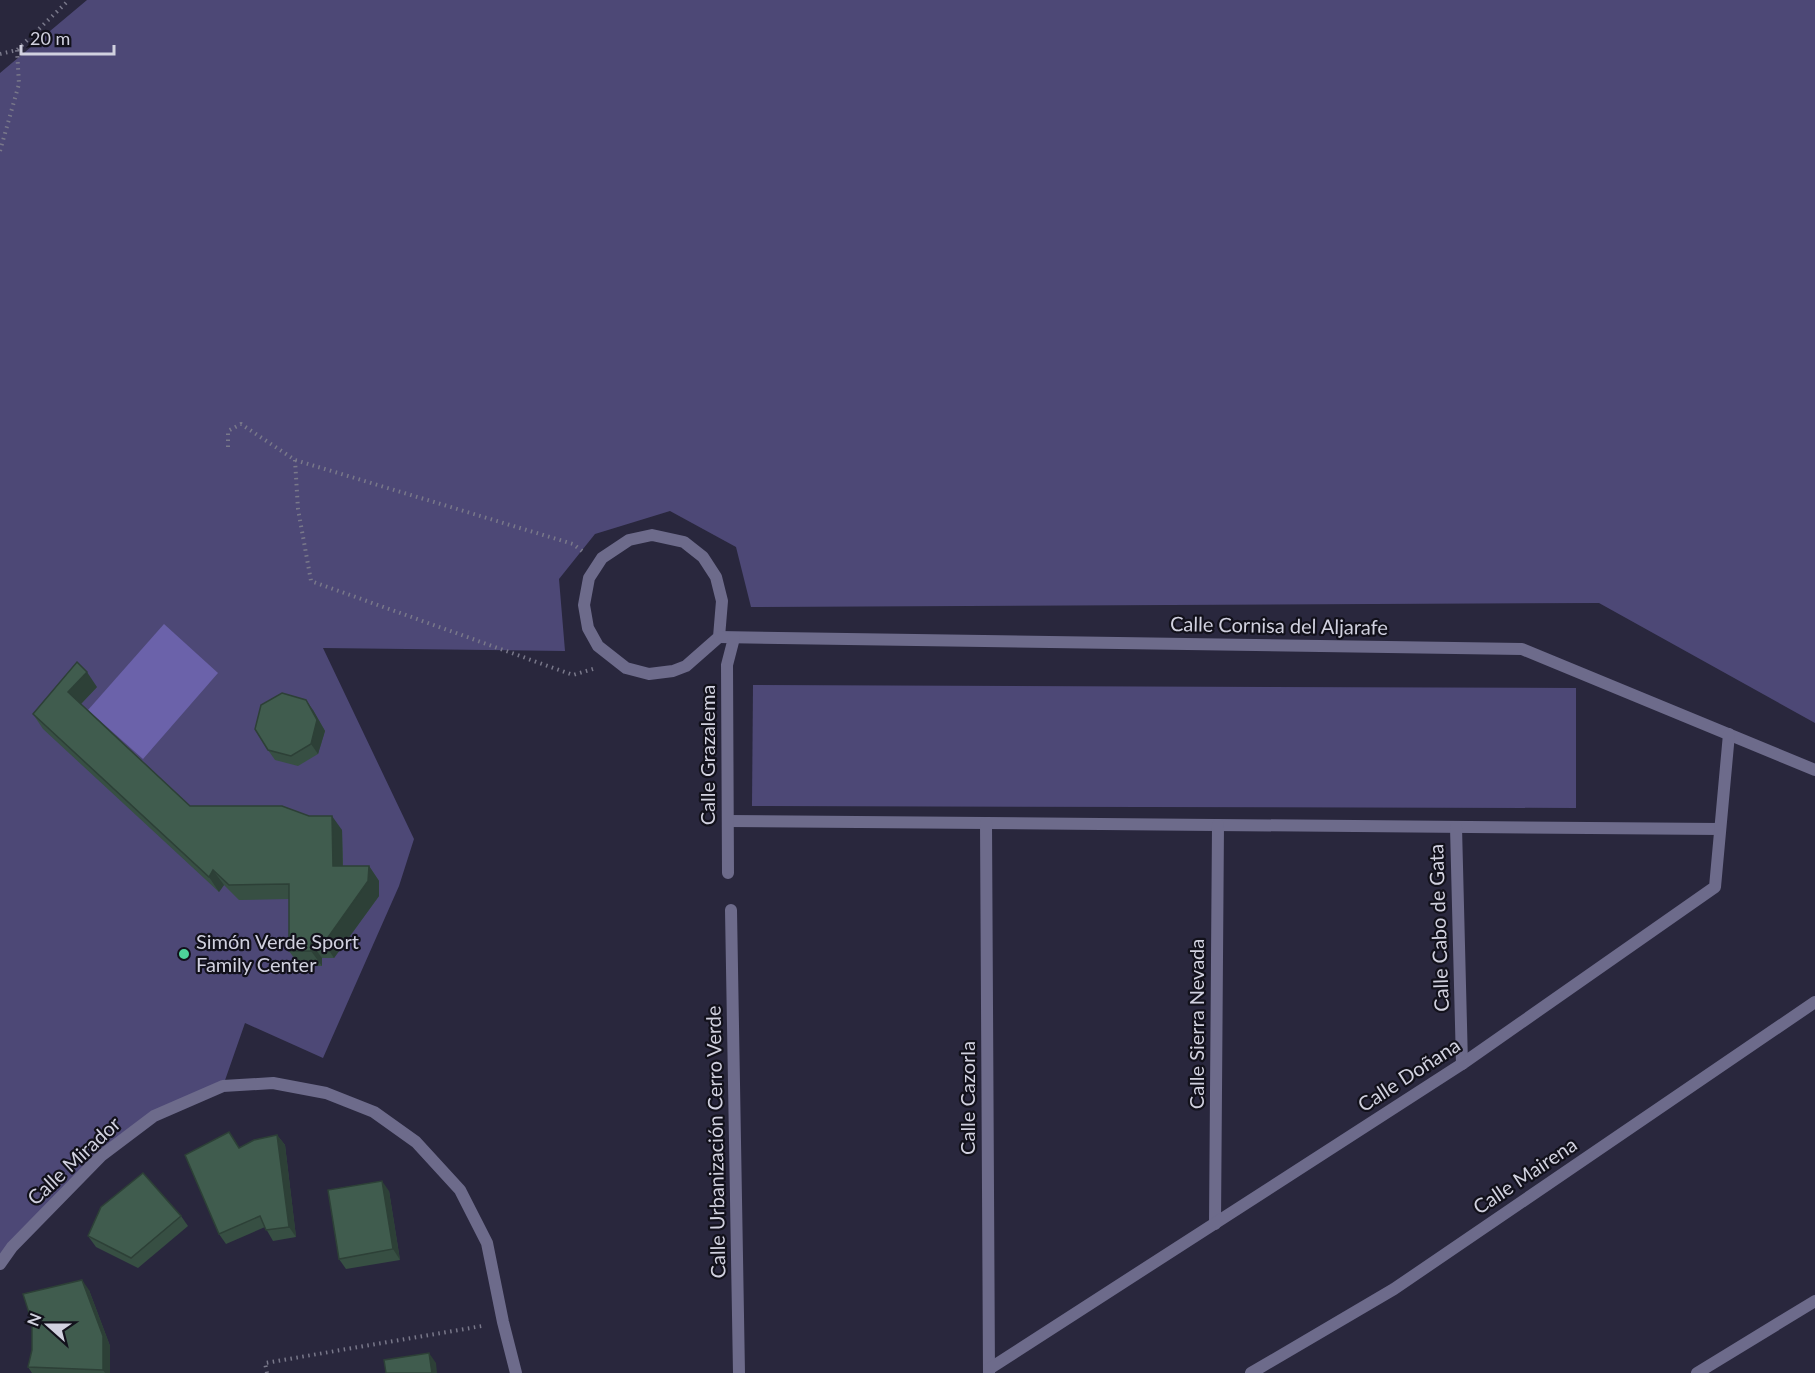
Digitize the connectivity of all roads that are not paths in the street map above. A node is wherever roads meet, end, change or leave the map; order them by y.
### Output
1 (719, 637) junction
2 (734, 638) junction
3 (1729, 734) junction
4 (1815, 770) edge
5 (728, 821) junction
6 (986, 823) junction
7 (1218, 825) junction
8 (1456, 827) junction
9 (1720, 829) junction
10 (728, 873) dead end
11 (731, 910) dead end
12 (1815, 1002) edge
13 (1462, 1064) junction
14 (1215, 1224) junction
15 (0, 1264) edge
16 (1815, 1301) edge
17 (989, 1371) edge
18 (516, 1373) edge
19 (739, 1373) edge
20 (1251, 1373) edge
21 (1696, 1373) edge

1 - 1 street
1 - 2 street, Calle Cornisa del Aljarafe
2 - 3 street, Calle Cornisa del Aljarafe
2 - 5 street, Calle Grazalema
3 - 4 street, Calle Cornisa del Aljarafe
3 - 9 street, Calle Doñana
5 - 6 street
5 - 10 street, Calle Grazalema
6 - 7 street
6 - 17 street, Calle Cazorla
7 - 8 street
7 - 14 street, Calle Sierra Nevada
8 - 9 street
8 - 13 street, Calle Cabo de Gata
9 - 13 street, Calle Doñana
11 - 19 street, Calle Urbanización Cerro Verde
12 - 20 street, Calle Mairena
13 - 14 street, Calle Doñana
14 - 17 street, Calle Doñana
15 - 18 street, Calle Mirador
16 - 21 street

